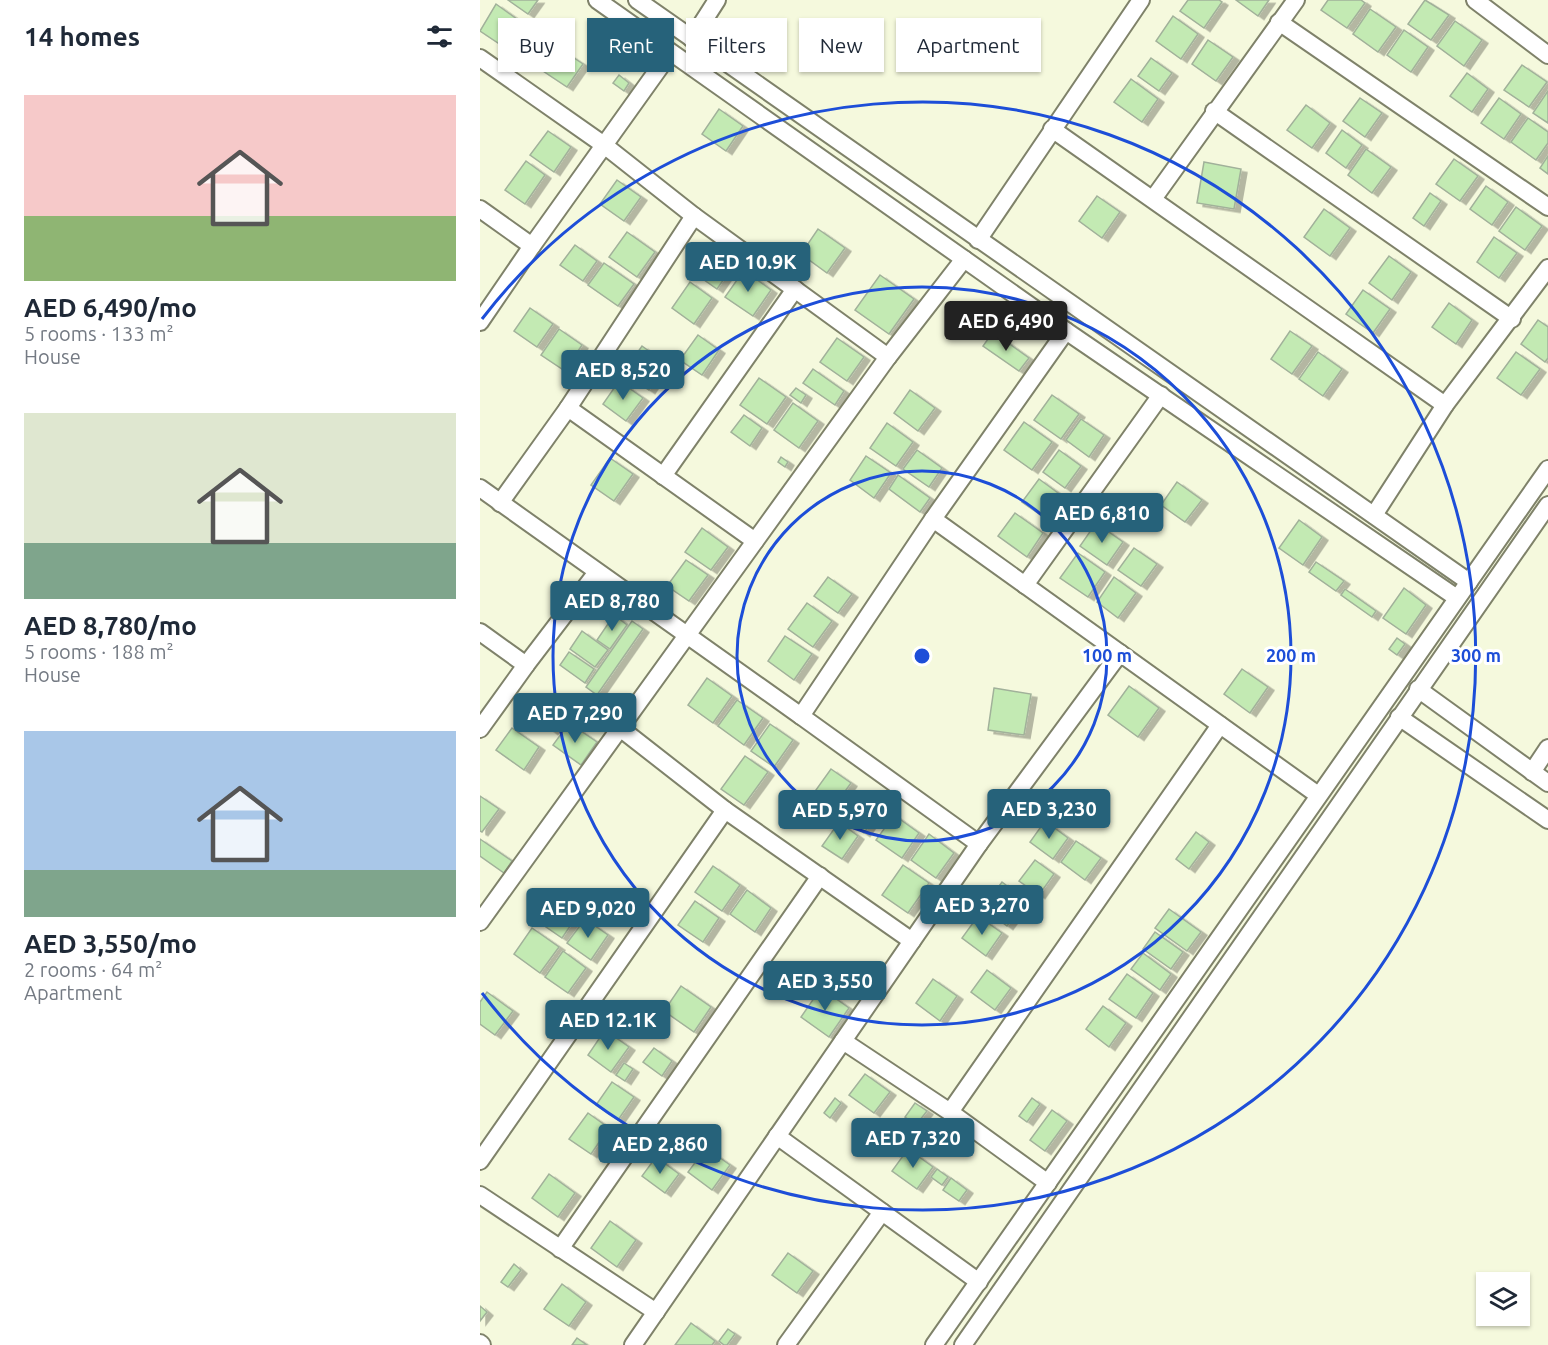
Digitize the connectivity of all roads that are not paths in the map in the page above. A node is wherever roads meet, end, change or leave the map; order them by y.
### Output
1 (597, 0) edge
2 (637, 0) edge
3 (717, 0) edge
4 (1142, 0) edge
5 (1296, 0) edge
6 (1475, 0) edge
7 (622, 18) edge
8 (705, 18) edge
9 (1279, 22) junction
10 (686, 35) edge
11 (1548, 55) edge
12 (674, 56) edge
13 (480, 58) edge
14 (656, 72) edge
15 (739, 72) edge
16 (1214, 111) junction
17 (1052, 129) junction
18 (604, 145) junction
19 (1153, 199) junction
20 (1548, 207) edge
21 (480, 209) edge
22 (694, 216) junction
23 (978, 240) junction
24 (532, 246) junction
25 (964, 258) junction
26 (1548, 268) edge
27 (795, 289) junction
28 (1512, 319) junction
29 (480, 322) edge
30 (1066, 331) junction
31 (888, 357) junction
32 (1161, 395) junction
33 (1445, 405) junction
34 (568, 408) junction
35 (1548, 469) edge
36 (663, 476) junction
37 (480, 489) edge
38 (500, 503) junction
39 (1548, 505) edge
40 (1374, 515) junction
41 (933, 519) junction
42 (755, 541) junction
43 (597, 572) junction
44 (1469, 582) junction
45 (1026, 585) junction
46 (1457, 598) junction
47 (480, 632) edge
48 (687, 636) junction
49 (1120, 653) junction
50 (526, 665) junction
51 (1418, 689) junction
52 (801, 716) junction
53 (1399, 717) junction
54 (1221, 725) junction
55 (620, 728) junction
56 (480, 729) edge
57 (1548, 748) edge
58 (1532, 771) junction
59 (1548, 783) edge
60 (1318, 795) junction
61 (725, 810) junction
62 (1548, 820) edge
63 (979, 844) junction
64 (820, 876) junction
65 (481, 919) edge
66 (912, 941) junction
67 (843, 1041) junction
68 (950, 1113) junction
69 (777, 1136) junction
70 (480, 1161) edge
71 (1048, 1183) junction
72 (480, 1195) edge
73 (882, 1212) junction
74 (560, 1249) junction
75 (979, 1282) junction
76 (656, 1312) junction
77 (633, 1345) edge
78 (786, 1345) edge
79 (934, 1345) edge
80 (963, 1345) edge

1 - 7 street
2 - 10 street
3 - 8 street
4 - 17 street
5 - 9 street
6 - 11 street
9 - 16 street
9 - 20 street
12 - 25 street
13 - 18 street
14 - 18 street
15 - 23 street
16 - 19 street
16 - 28 street
17 - 19 street
17 - 23 street
18 - 22 street
18 - 24 street
19 - 33 street
21 - 24 street
22 - 27 street
22 - 34 street
23 - 40 street
24 - 29 street
25 - 30 street
25 - 31 street
26 - 28 street
27 - 31 street
27 - 36 street
28 - 33 street
30 - 32 street
30 - 41 street
31 - 42 street
32 - 45 street
32 - 46 street
33 - 40 street
34 - 36 street
34 - 38 street
35 - 44 street
36 - 42 street
37 - 38 street
38 - 43 street
39 - 51 street
40 - 44 street
41 - 45 street
41 - 52 street
42 - 48 street
43 - 48 street
43 - 50 street
44 - 46 street
45 - 49 street
46 - 60 street
47 - 50 street
48 - 52 street
48 - 55 street
49 - 54 street
49 - 63 street
50 - 56 street
51 - 53 street
51 - 58 street
52 - 63 street
53 - 62 street
53 - 80 street
54 - 60 street
54 - 68 street
55 - 61 street
55 - 65 street
57 - 58 street
58 - 59 street
60 - 71 street
61 - 64 street
61 - 70 street
63 - 66 street
64 - 66 street
64 - 74 street
66 - 67 street
67 - 68 street
67 - 69 street
68 - 71 street
69 - 73 street
69 - 76 street
71 - 75 street
72 - 74 street
73 - 75 street
73 - 78 street
74 - 76 street
75 - 79 street
76 - 77 street

